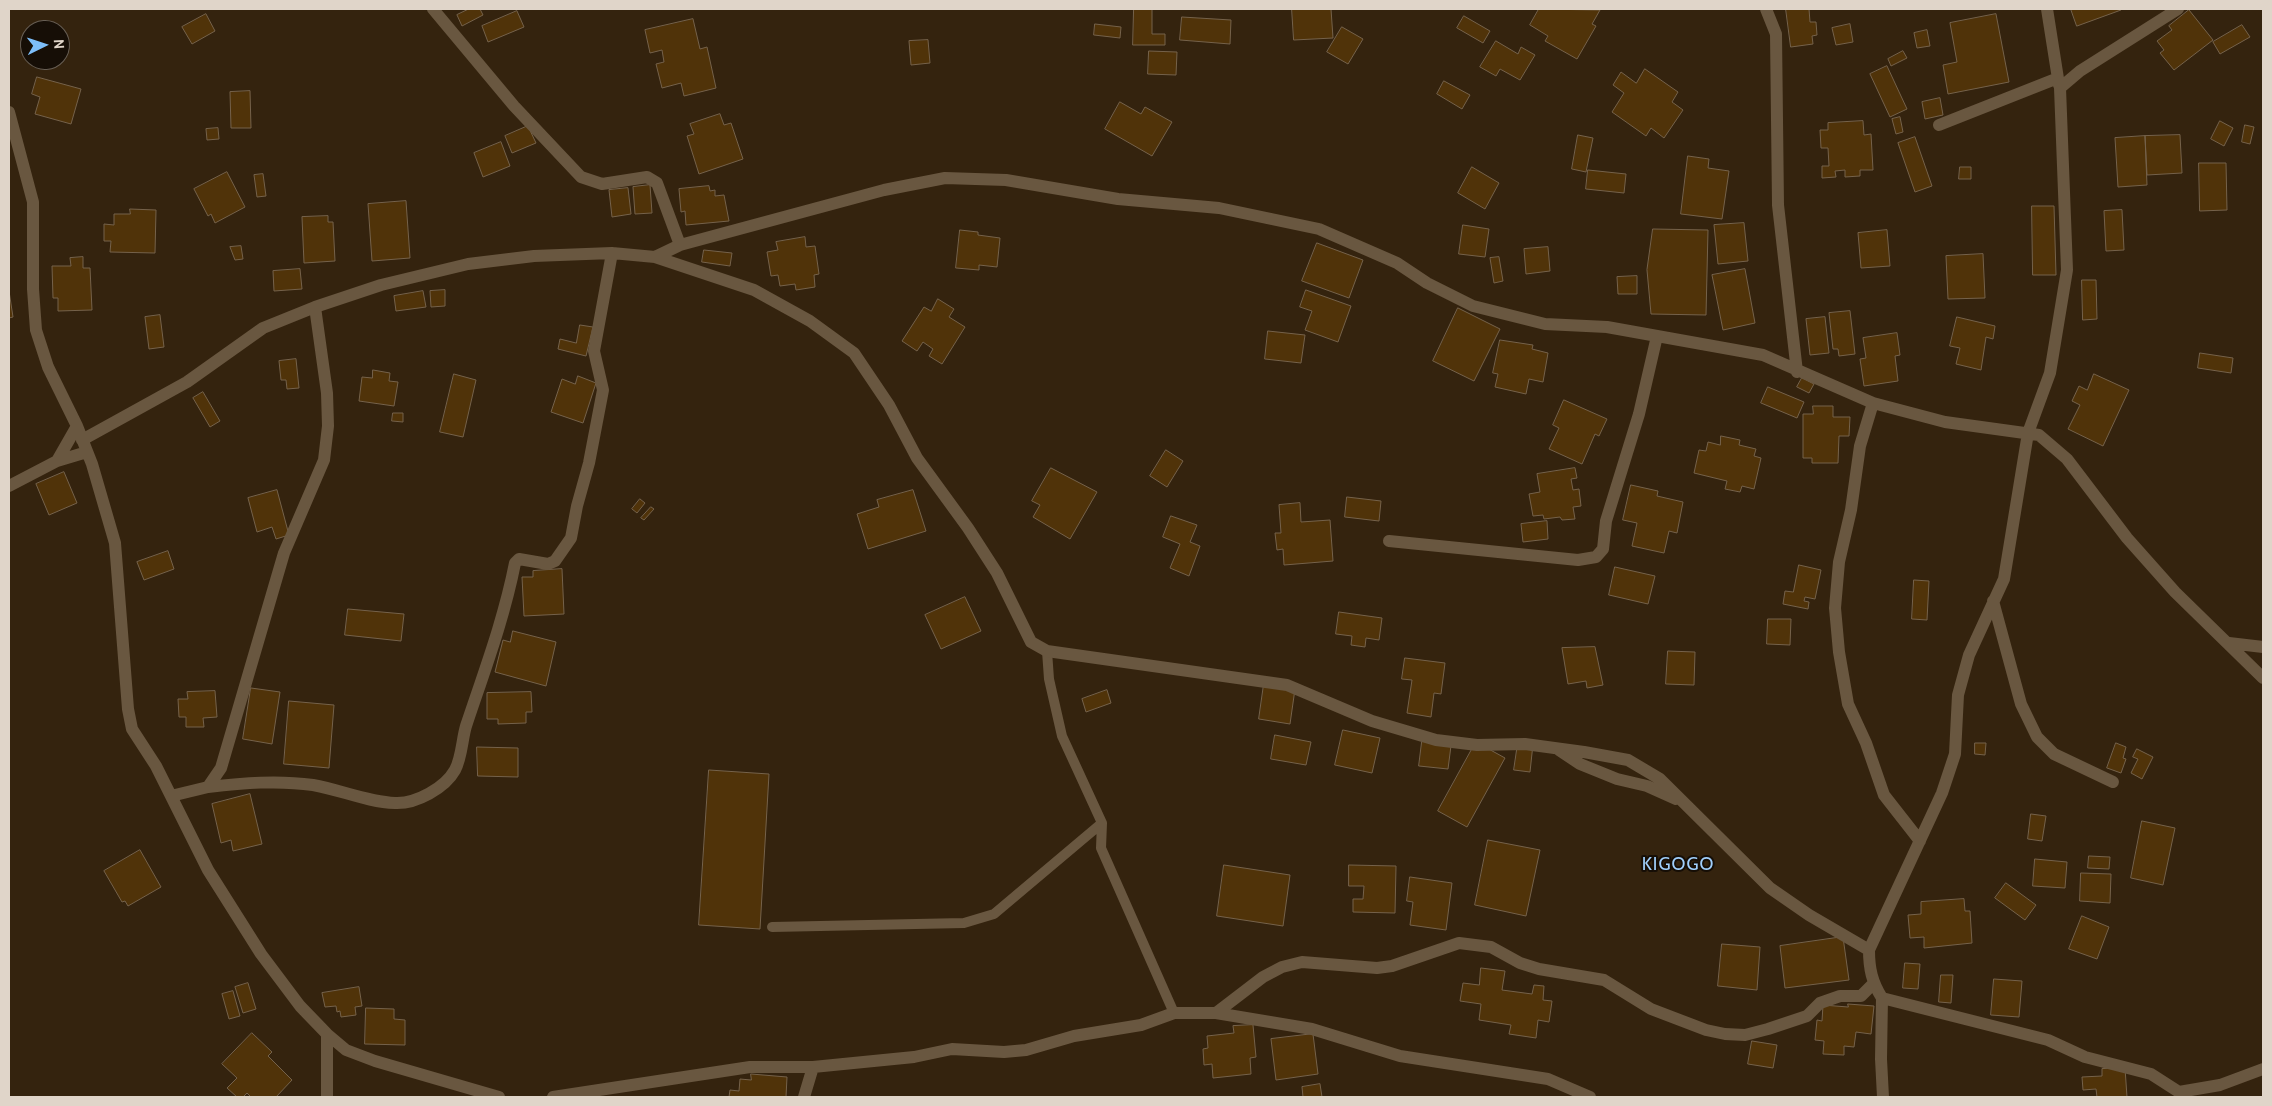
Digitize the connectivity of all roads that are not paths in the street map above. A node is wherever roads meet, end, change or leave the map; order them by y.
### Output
1 (434, 9) edge
2 (1766, 9) edge
3 (2047, 9) edge
4 (2178, 9) edge
5 (2059, 83) junction
6 (9, 112) edge
7 (1939, 125) dead end
8 (680, 245) junction
9 (612, 253) junction
10 (655, 257) junction
11 (315, 306) junction
12 (1658, 336) junction
13 (1797, 372) junction
14 (1873, 403) junction
15 (77, 426) junction
16 (2028, 432) junction
17 (82, 440) junction
18 (87, 452) junction
19 (57, 461) junction
20 (9, 486) edge
21 (1389, 541) dead end
22 (1993, 601) junction
23 (2229, 643) junction
24 (2263, 647) edge
25 (1047, 651) junction
26 (2263, 678) edge
27 (1557, 749) junction
28 (2113, 782) dead end
29 (208, 787) junction
30 (171, 796) junction
31 (1683, 802) junction
32 (1102, 823) junction
33 (1920, 841) junction
34 (772, 927) dead end
35 (1869, 950) junction
36 (1873, 984) junction
37 (1882, 998) junction
38 (1174, 1013) junction
39 (1216, 1013) junction
40 (327, 1034) junction
41 (813, 1067) junction
42 (2263, 1069) edge
43 (327, 1097) edge
44 (499, 1097) edge
45 (553, 1097) edge
46 (804, 1097) edge
47 (1590, 1097) edge
48 (1883, 1097) edge

1 - 8 street
2 - 13 street
3 - 5 street
4 - 5 street
5 - 7 street
5 - 16 street
6 - 15 street
8 - 10 street
8 - 12 street
9 - 10 street
9 - 11 street
9 - 29 street
10 - 25 street
11 - 17 street
11 - 29 street
12 - 13 street
12 - 21 street
13 - 14 street
14 - 16 street
14 - 33 street
15 - 17 street
15 - 19 street
16 - 22 street
16 - 23 street
17 - 18 street
18 - 19 street
18 - 30 street
19 - 20 street
22 - 28 street
22 - 33 street
23 - 24 street
23 - 26 street
25 - 27 street
25 - 32 lane
27 - 31 street
27 - 31 street
29 - 30 street
30 - 40 street
31 - 35 street
32 - 34 lane
32 - 38 lane
33 - 35 street
35 - 36 street
36 - 37 street
36 - 39 street
37 - 42 street
37 - 48 street
38 - 39 street
38 - 41 street
39 - 47 street
40 - 43 street
40 - 44 street
41 - 45 street
41 - 46 street

